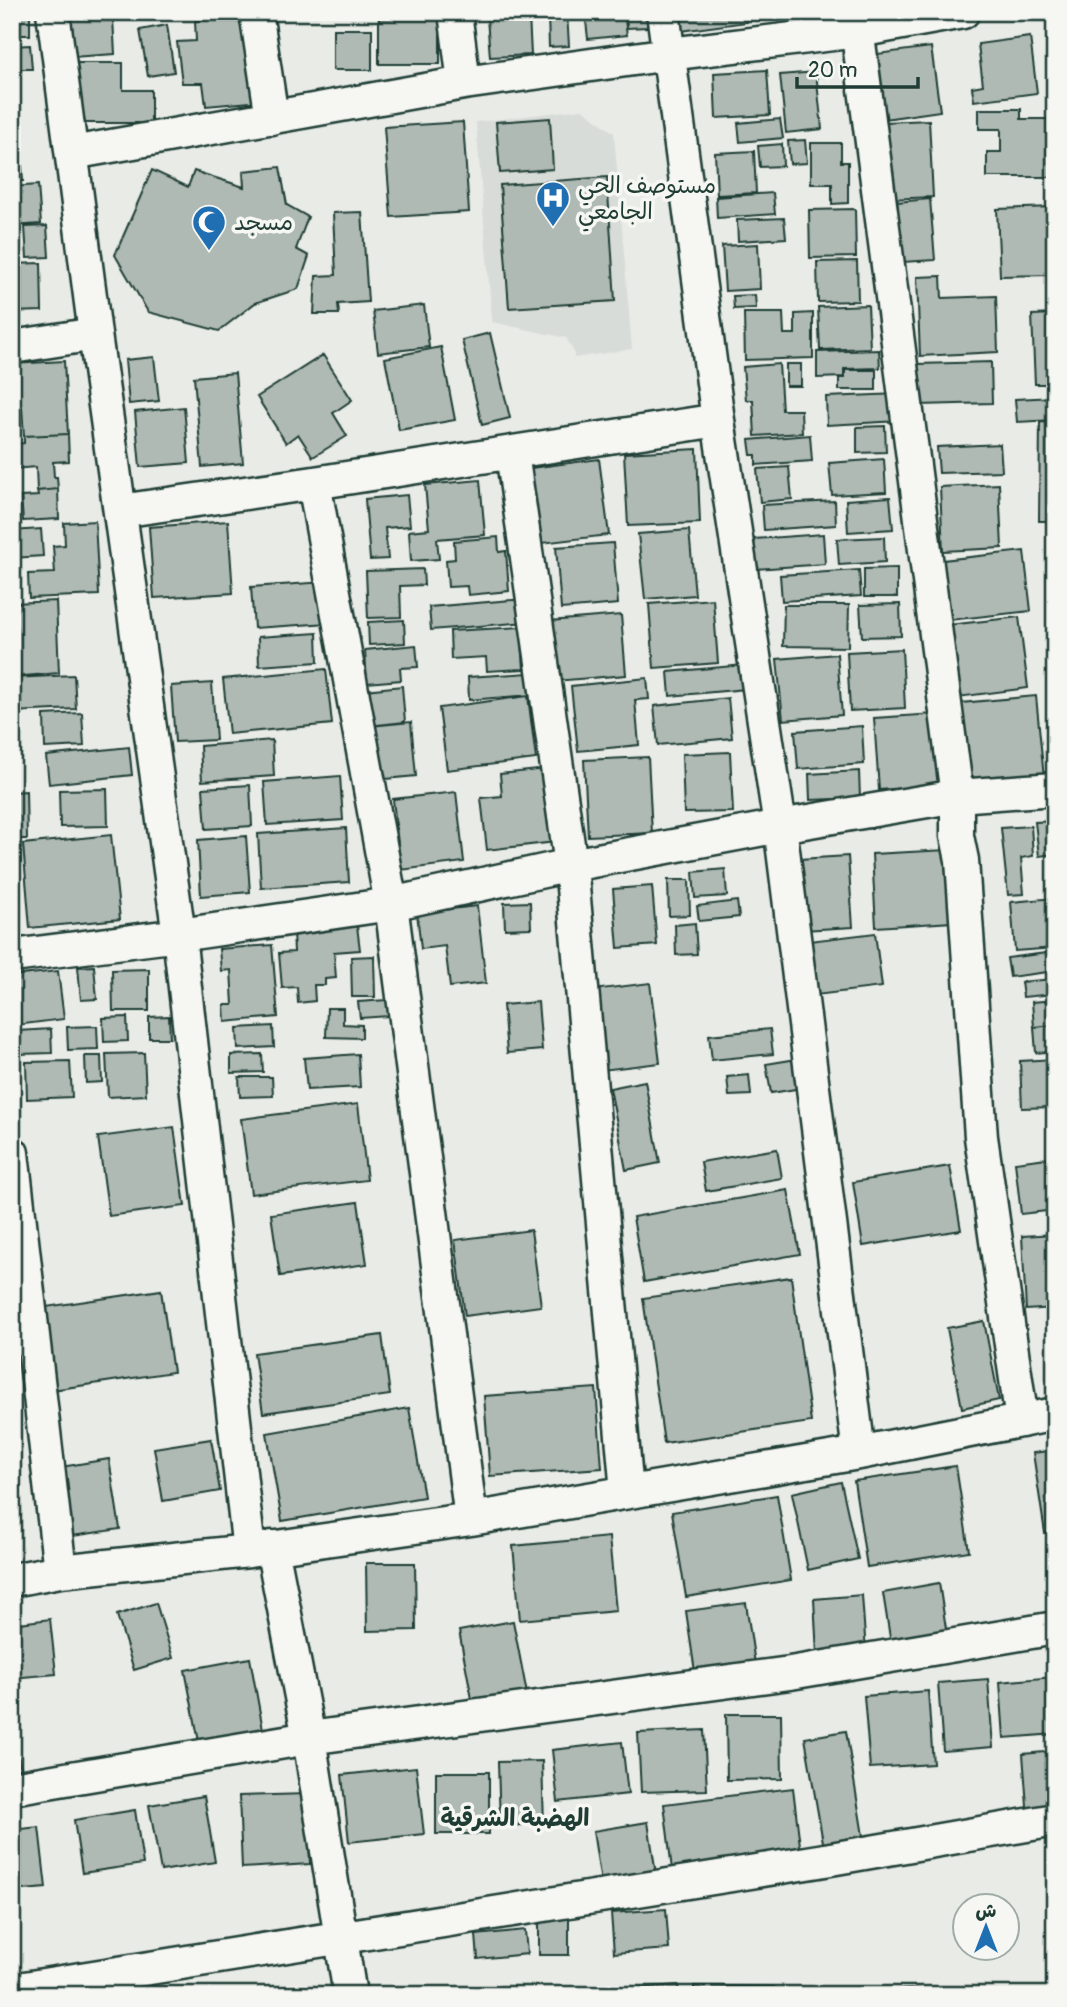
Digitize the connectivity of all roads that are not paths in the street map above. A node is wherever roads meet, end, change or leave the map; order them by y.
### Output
1 (53, 12) edge
2 (256, 12) edge
3 (455, 12) edge
4 (663, 12) edge
5 (962, 12) edge
6 (857, 22) edge
7 (670, 54) junction
8 (464, 83) junction
9 (272, 118) junction
10 (72, 153) junction
11 (95, 334) junction
12 (12, 347) edge
13 (718, 421) junction
14 (512, 453) junction
15 (314, 483) junction
16 (120, 511) junction
17 (1055, 789) edge
18 (957, 796) junction
19 (780, 826) junction
20 (571, 865) junction
21 (391, 904) junction
22 (179, 935) junction
23 (12, 956) edge
24 (12, 1153) edge
25 (1055, 1414) edge
26 (1022, 1420) junction
27 (859, 1453) junction
28 (627, 1492) junction
29 (471, 1519) junction
30 (260, 1549) junction
31 (60, 1571) junction
32 (12, 1580) edge
33 (1055, 1628) edge
34 (309, 1738) junction
35 (12, 1788) edge
36 (1055, 1820) edge
37 (339, 1937) junction
38 (12, 1990) edge
39 (350, 1995) edge

1 - 10 street
2 - 9 street
3 - 8 street
4 - 7 street
5 - 6 street
6 - 7 street
6 - 18 street
7 - 8 street
7 - 13 street
8 - 9 street
9 - 10 street
10 - 11 street
11 - 12 street
11 - 16 street
13 - 14 street
13 - 19 street
14 - 15 street
14 - 20 street
15 - 16 street
15 - 21 street
16 - 22 street
17 - 18 street
18 - 19 street
18 - 26 street
19 - 20 street
19 - 27 street
20 - 21 street
20 - 28 street
21 - 22 street
21 - 29 street
22 - 23 street
22 - 30 street
24 - 31 street
25 - 26 street
26 - 27 street
27 - 28 street
28 - 29 street
29 - 30 street
30 - 31 street
30 - 34 street
31 - 32 street
33 - 34 street
34 - 35 street
34 - 37 street
36 - 37 street
37 - 38 street
37 - 39 street

